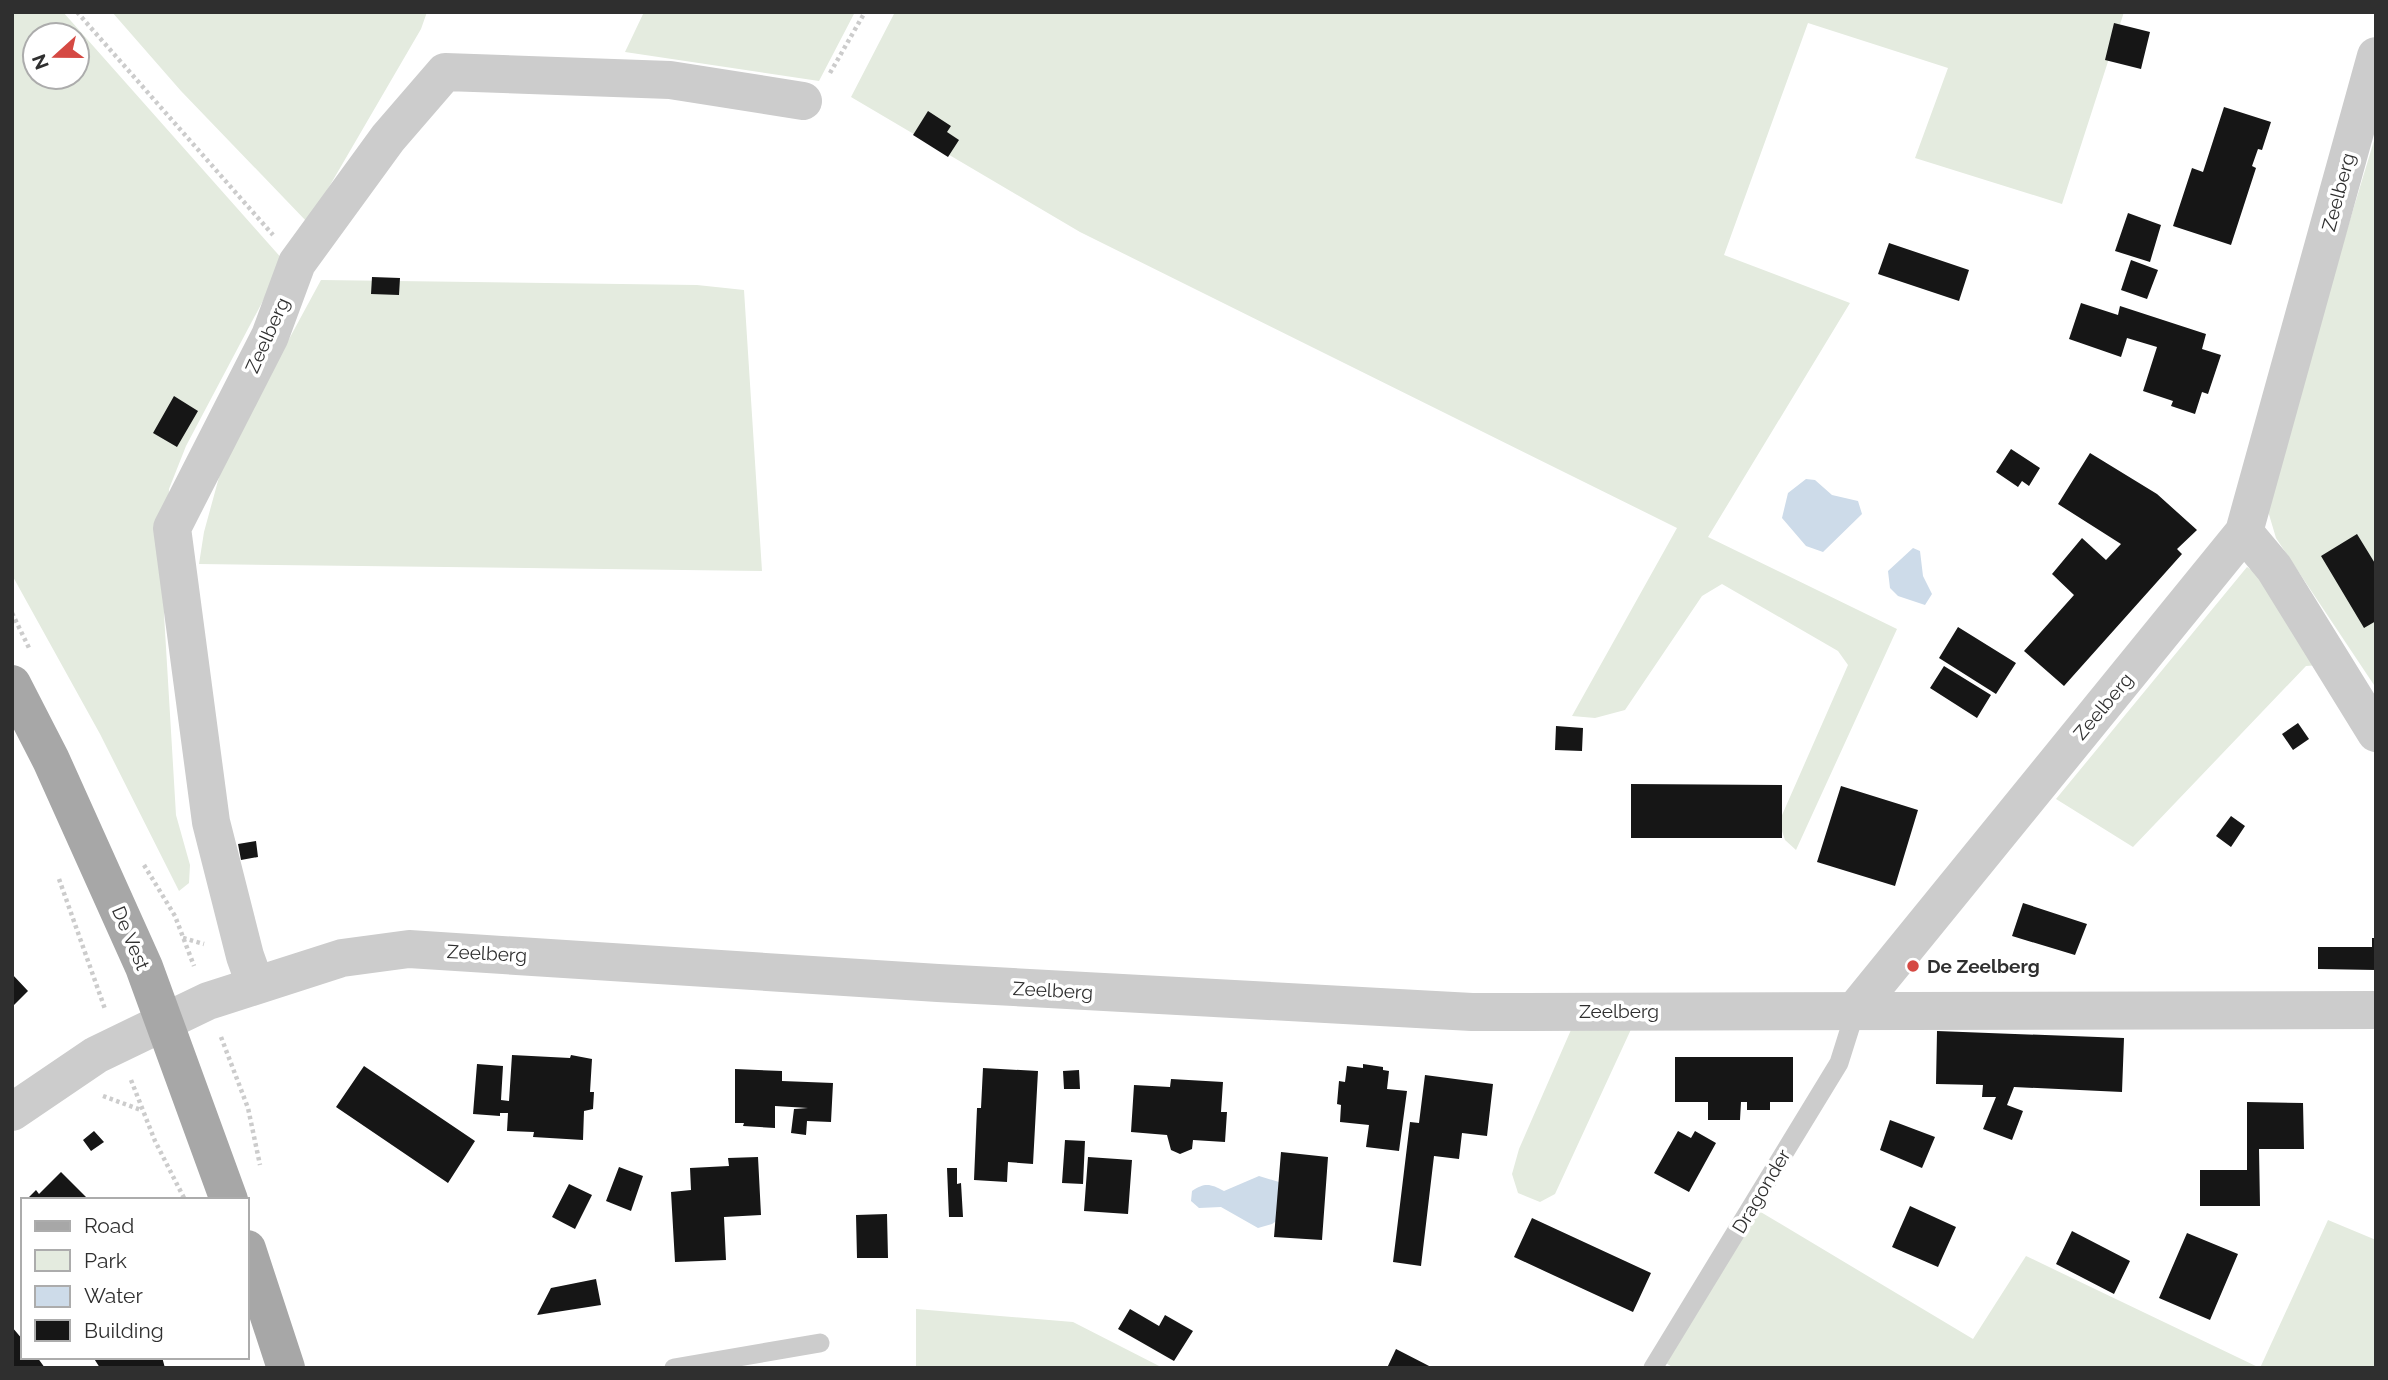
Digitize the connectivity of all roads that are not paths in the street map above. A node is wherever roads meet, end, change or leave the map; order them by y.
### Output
1 (2376, 56) edge
2 (803, 101) road end
3 (2244, 532) junction
4 (14, 691) edge
5 (2376, 733) edge
6 (255, 984) junction
7 (1856, 1009) junction
8 (2376, 1010) edge
9 (164, 1024) junction
10 (12, 1112) edge
11 (228, 1198) edge
12 (248, 1252) edge
13 (820, 1343) dead end
14 (286, 1368) edge
15 (674, 1368) edge
16 (1653, 1368) edge

1 - 3 street, Zeelberg
2 - 6 street, Zeelberg
3 - 5 street
3 - 7 street, Zeelberg
4 - 9 main road, De Vest
6 - 7 street, Zeelberg
6 - 9 street, Zeelberg
7 - 8 street, Zeelberg
7 - 16 lane, Dragonder
9 - 10 street, Zeelberg
9 - 11 main road, De Vest
12 - 14 main road
13 - 15 lane

